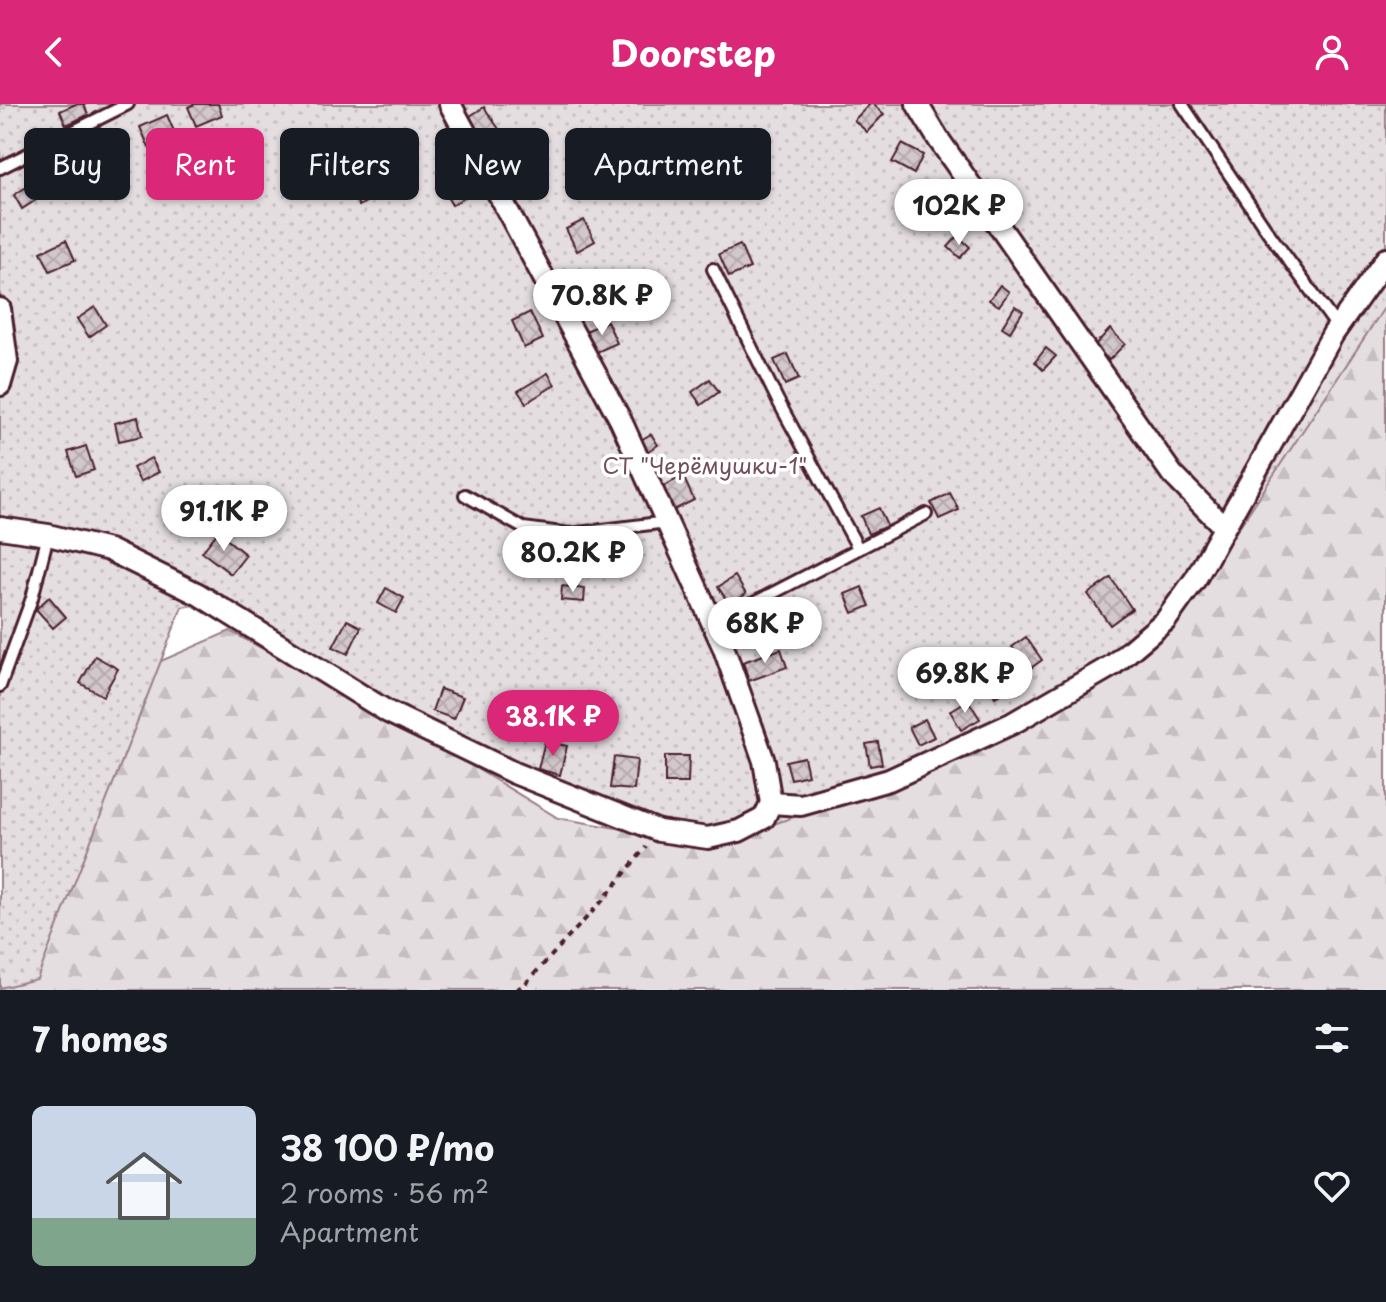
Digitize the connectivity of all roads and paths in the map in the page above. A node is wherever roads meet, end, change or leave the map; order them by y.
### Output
1 (128, 104) edge
2 (450, 104) edge
3 (917, 104) edge
4 (1182, 104) edge
5 (0, 168) edge
6 (1386, 259) edge
7 (713, 269) dead end
8 (0, 309) edge
9 (1338, 328) junction
10 (0, 385) edge
11 (465, 495) dead end
12 (926, 514) dead end
13 (667, 522) junction
14 (1224, 527) junction
15 (0, 528) edge
16 (48, 535) junction
17 (858, 548) junction
18 (713, 624) junction
19 (0, 686) edge
20 (771, 803) junction
21 (659, 831) junction
22 (516, 990) edge

1 - 5 lane
2 - 13 street
3 - 14 street
4 - 9 lane
6 - 9 street
7 - 17 lane
8 - 10 street
9 - 14 street
11 - 13 lane
12 - 17 lane
13 - 18 street
14 - 20 street
15 - 16 street
16 - 19 lane
16 - 21 street
17 - 18 lane
18 - 20 street
20 - 21 street
21 - 22 path

